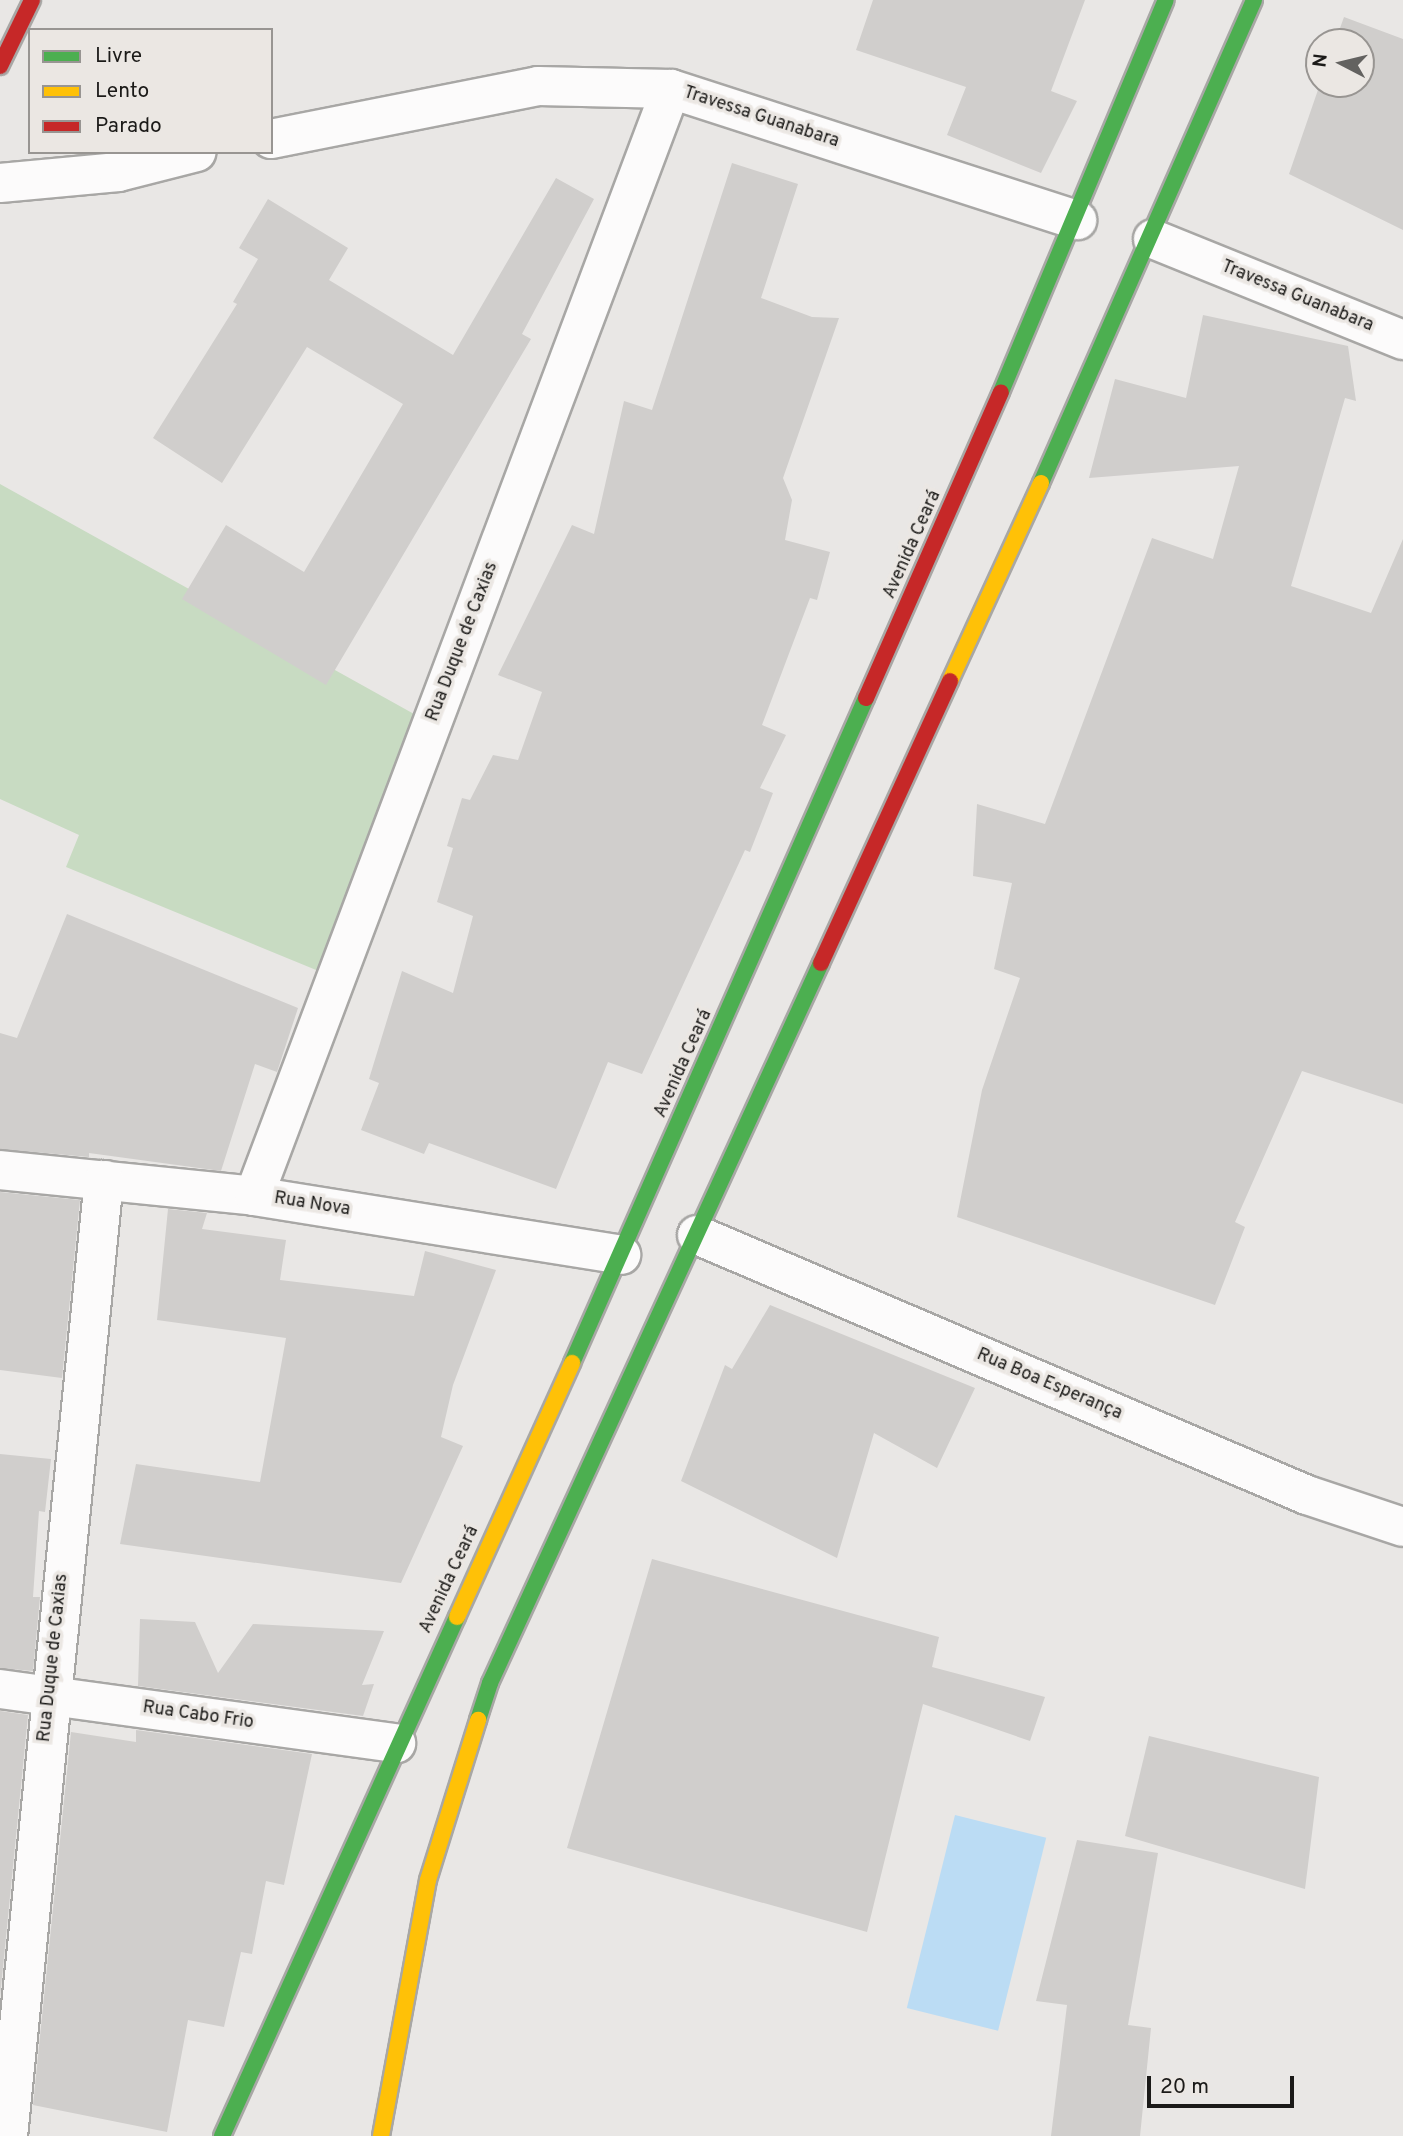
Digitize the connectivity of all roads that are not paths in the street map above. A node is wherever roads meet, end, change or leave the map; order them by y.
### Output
1 (33, 0) edge
2 (1166, 0) edge
3 (1254, 0) edge
4 (0, 66) edge
5 (671, 89) junction
6 (273, 139) edge
7 (189, 154) edge
8 (0, 183) edge
9 (1077, 220) junction
10 (1153, 239) junction
11 (1403, 340) edge
12 (0, 1170) edge
13 (104, 1180) junction
14 (254, 1196) junction
15 (697, 1235) junction
16 (621, 1255) junction
17 (1403, 1527) edge
18 (0, 1689) edge
19 (50, 1695) junction
20 (396, 1743) junction
21 (8, 2136) edge
22 (222, 2136) edge
23 (381, 2136) edge

1 - 4 main road
2 - 9 main road, Avenida Ceará
3 - 10 main road
5 - 6 street, Travessa Guanabara
5 - 9 street, Travessa Guanabara
5 - 14 street, Rua Duque de Caxias
7 - 8 street
9 - 16 main road, Avenida Ceará
10 - 11 street, Travessa Guanabara
10 - 15 main road
12 - 13 street, Rua Nova
13 - 14 street, Rua Nova
13 - 19 street, Rua Duque de Caxias
14 - 16 street, Rua Nova
15 - 17 street, Rua Boa Esperança
15 - 23 main road
16 - 20 main road, Avenida Ceará
18 - 19 street, Rua Cabo Frio
19 - 20 street, Rua Cabo Frio
19 - 21 street, Rua Duque de Caxias
20 - 22 main road, Avenida Ceará

